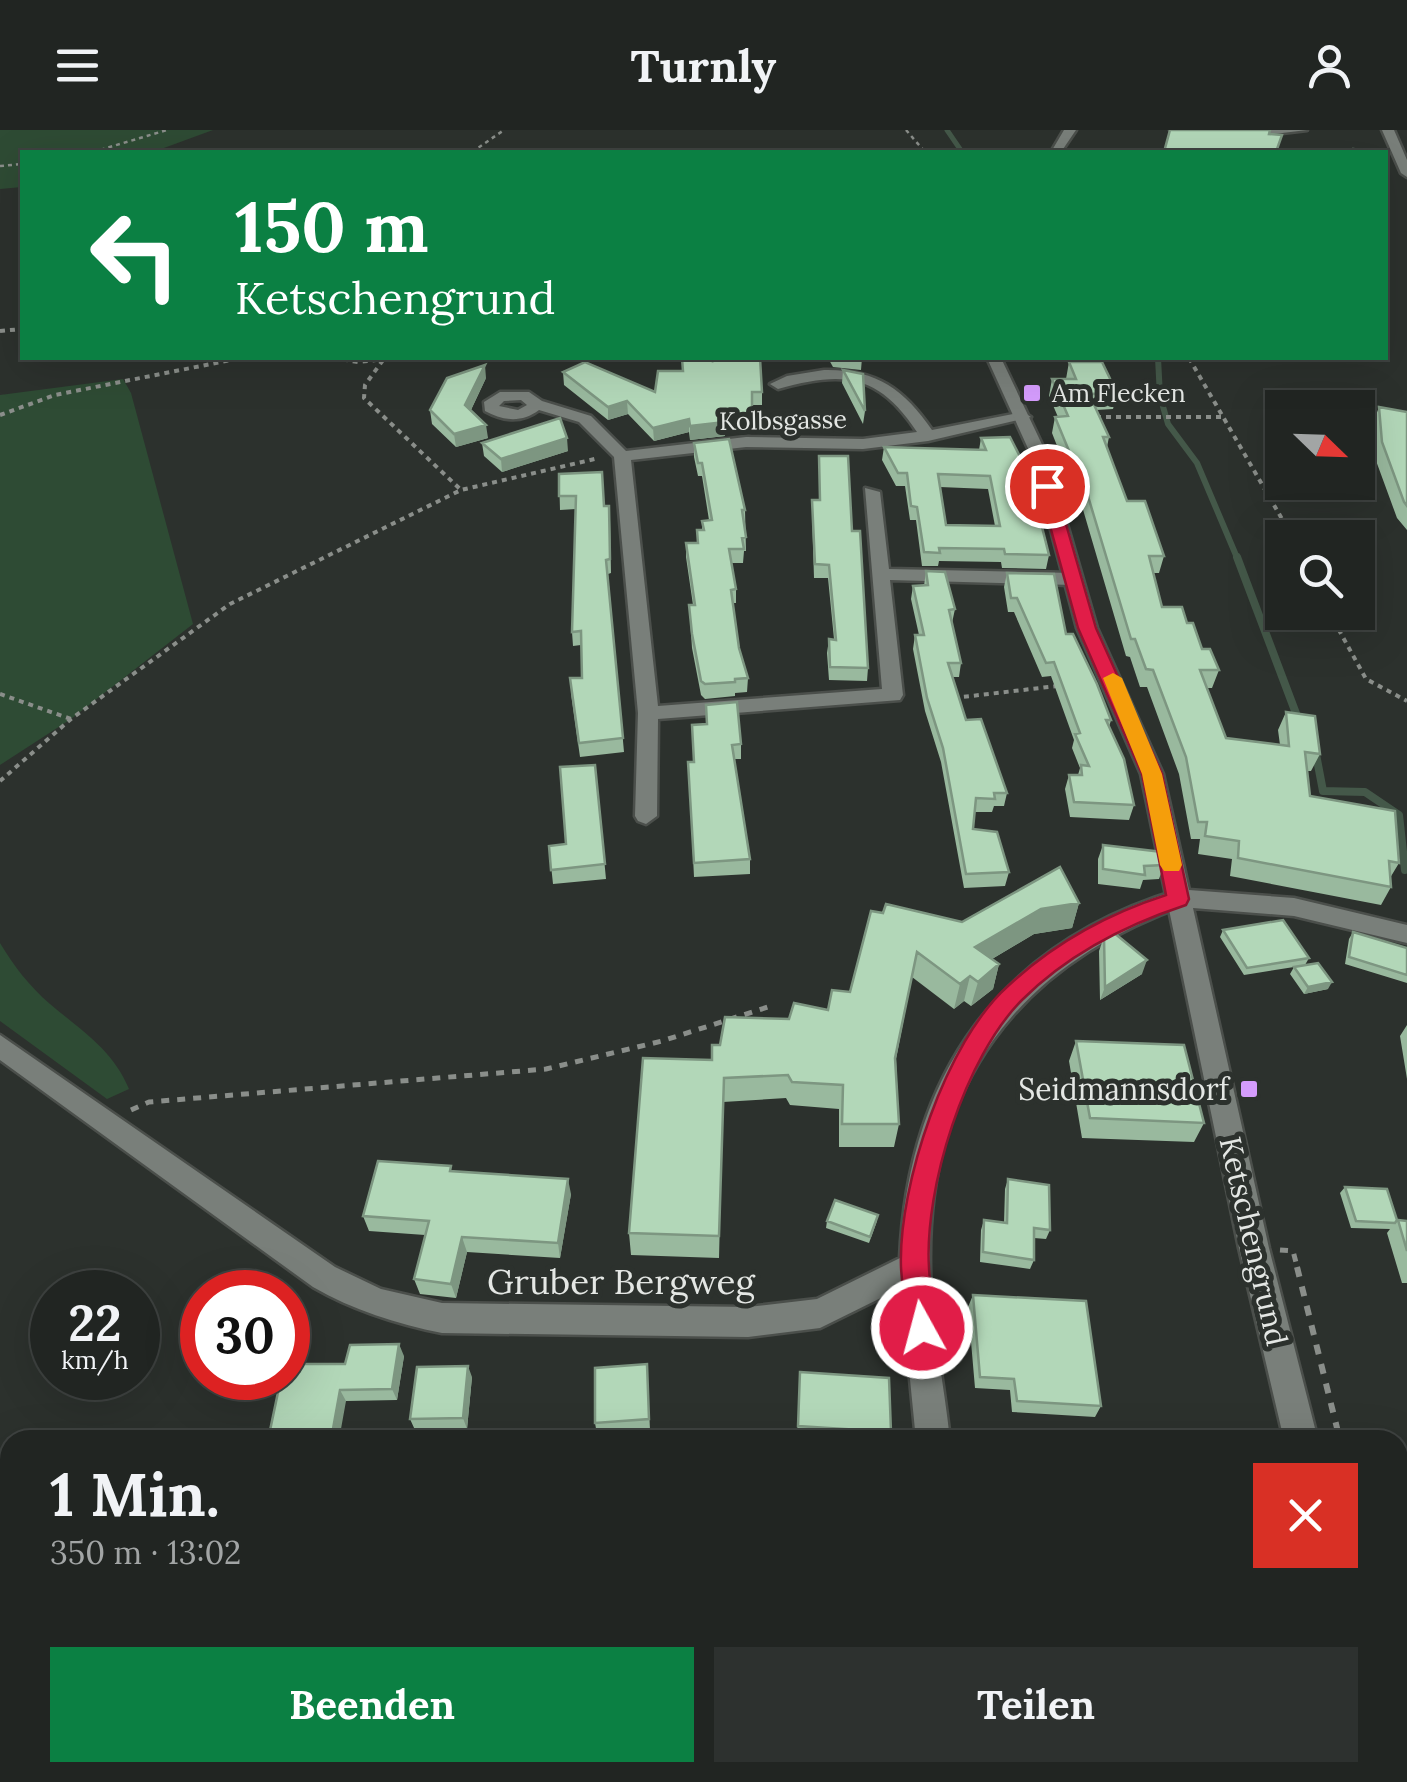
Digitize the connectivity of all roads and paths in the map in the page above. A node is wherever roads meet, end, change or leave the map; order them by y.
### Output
1 (168, 130) edge
2 (504, 130) edge
3 (906, 130) edge
4 (1176, 130) edge
5 (1301, 130) edge
6 (1388, 130) edge
7 (101, 150) edge
8 (475, 150) edge
9 (924, 150) edge
10 (1402, 152) edge
11 (1407, 174) edge
12 (231, 360) edge
13 (346, 360) edge
14 (383, 360) edge
15 (995, 360) edge
16 (1190, 360) edge
17 (778, 384) dead end
18 (536, 404) dead end
19 (0, 415) edge
20 (1024, 417) junction
21 (1226, 417) junction
22 (1094, 418) edge
23 (928, 436) junction
24 (622, 456) junction
25 (461, 490) junction
26 (871, 492) dead end
27 (1283, 520) edge
28 (881, 574) junction
29 (1074, 580) junction
30 (1339, 630) edge
31 (1058, 686) edge
32 (0, 694) edge
33 (948, 699) edge
34 (1407, 701) edge
35 (648, 713) junction
36 (71, 719) junction
37 (0, 780) edge
38 (646, 816) dead end
39 (1178, 899) junction
40 (1407, 934) edge
41 (768, 1007) dead end
42 (0, 1046) edge
43 (106, 1122) junction
44 (1254, 1248) junction
45 (915, 1266) junction
46 (933, 1430) edge
47 (1299, 1430) edge
48 (1337, 1430) edge

1 - 7 path
2 - 8 path
3 - 9 path
4 - 5 street
6 - 10 street
10 - 11 street
12 - 19 path
13 - 14 path
14 - 25 path
15 - 20 street, Ketschengrund
16 - 21 path
17 - 23 street, Kolbsgasse
18 - 24 street
20 - 23 street, Kolbsgasse
20 - 29 street, Ketschengrund
21 - 22 path
21 - 27 path
23 - 24 street, Kolbsgasse
24 - 25 path
24 - 35 street
25 - 36 path
26 - 28 street
28 - 29 street
28 - 35 street
29 - 39 street, Ketschengrund
30 - 34 path
31 - 33 path
32 - 36 path
35 - 38 street
36 - 37 path
39 - 40 street
39 - 44 street, Ketschengrund
39 - 45 street
41 - 43 path
42 - 43 street, Gruber Bergweg
43 - 45 street, Gruber Bergweg
44 - 47 street, Ketschengrund
44 - 48 path
45 - 46 street

